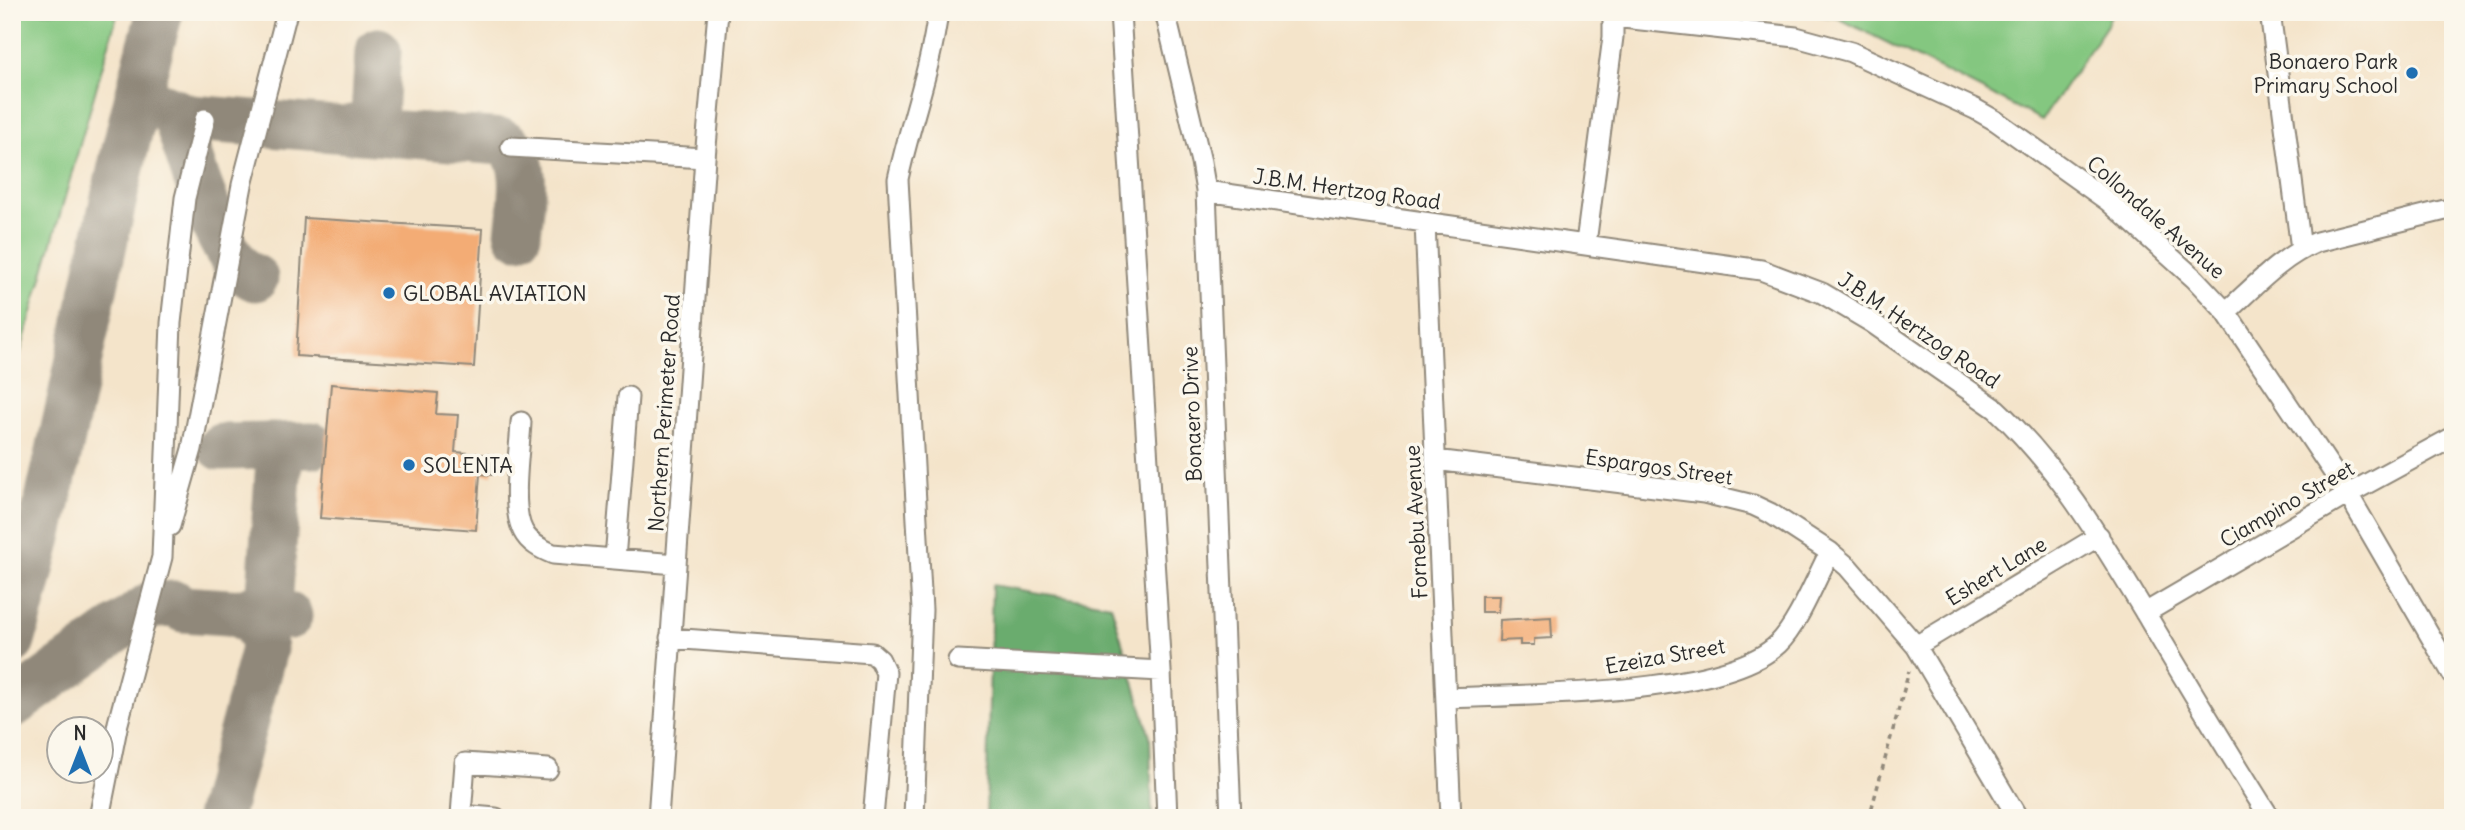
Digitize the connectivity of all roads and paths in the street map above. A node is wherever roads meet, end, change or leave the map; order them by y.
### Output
1 (287, 12) edge
2 (718, 12) edge
3 (938, 12) edge
4 (1120, 12) edge
5 (1165, 12) edge
6 (2270, 12) edge
7 (1613, 15) edge
8 (205, 119) dead end
9 (511, 147) dead end
10 (705, 158) junction
11 (1206, 191) junction
12 (2453, 208) edge
13 (1425, 223) junction
14 (1586, 243) junction
15 (2301, 249) junction
16 (2227, 312) junction
17 (628, 397) dead end
18 (521, 422) dead end
19 (2453, 437) edge
20 (1435, 460) junction
21 (2348, 494) junction
22 (2099, 536) junction
23 (1830, 552) junction
24 (162, 557) junction
25 (615, 559) junction
26 (677, 564) junction
27 (2145, 613) junction
28 (670, 638) junction
29 (1916, 646) junction
30 (958, 660) dead end
31 (1161, 671) junction
32 (2453, 675) edge
33 (1447, 698) junction
34 (548, 769) dead end
35 (461, 817) edge
36 (99, 818) edge
37 (496, 818) edge
38 (658, 818) edge
39 (873, 818) edge
40 (914, 818) edge
41 (1167, 818) edge
42 (1231, 818) edge
43 (1451, 818) edge
44 (1869, 818) edge
45 (2018, 818) edge
46 (2270, 818) edge

1 - 24 street
2 - 10 street, Northern Perimeter Road
3 - 40 street
4 - 31 street
5 - 11 street, Bonaero Drive
6 - 15 street
7 - 14 street
7 - 16 street, Collondale Avenue
8 - 24 street
9 - 10 street
10 - 26 street, Northern Perimeter Road
11 - 13 street, J.B.M. Hertzog Road
11 - 42 street, Bonaero Drive
12 - 15 street
13 - 14 street, J.B.M. Hertzog Road
13 - 20 street, Fornebu Avenue
14 - 22 street, J.B.M. Hertzog Road
15 - 16 street
16 - 21 street, Collondale Avenue
17 - 25 street
18 - 25 street
19 - 21 street, Ciampino Street
20 - 23 street, Espargos Street
20 - 33 street, Fornebu Avenue
21 - 27 street, Ciampino Street
21 - 32 street, Collondale Avenue
22 - 27 street, J.B.M. Hertzog Road
22 - 29 street, Eshert Lane
23 - 29 street, Espargos Street
23 - 33 street, Ezeiza Street
24 - 36 street
25 - 26 street
26 - 28 street, Northern Perimeter Road
27 - 46 street, J.B.M. Hertzog Road
28 - 38 street, Northern Perimeter Road
28 - 39 street
29 - 44 path
29 - 45 street, Espargos Street
30 - 31 street
31 - 41 street
33 - 43 street, Fornebu Avenue
34 - 35 street
35 - 37 street

